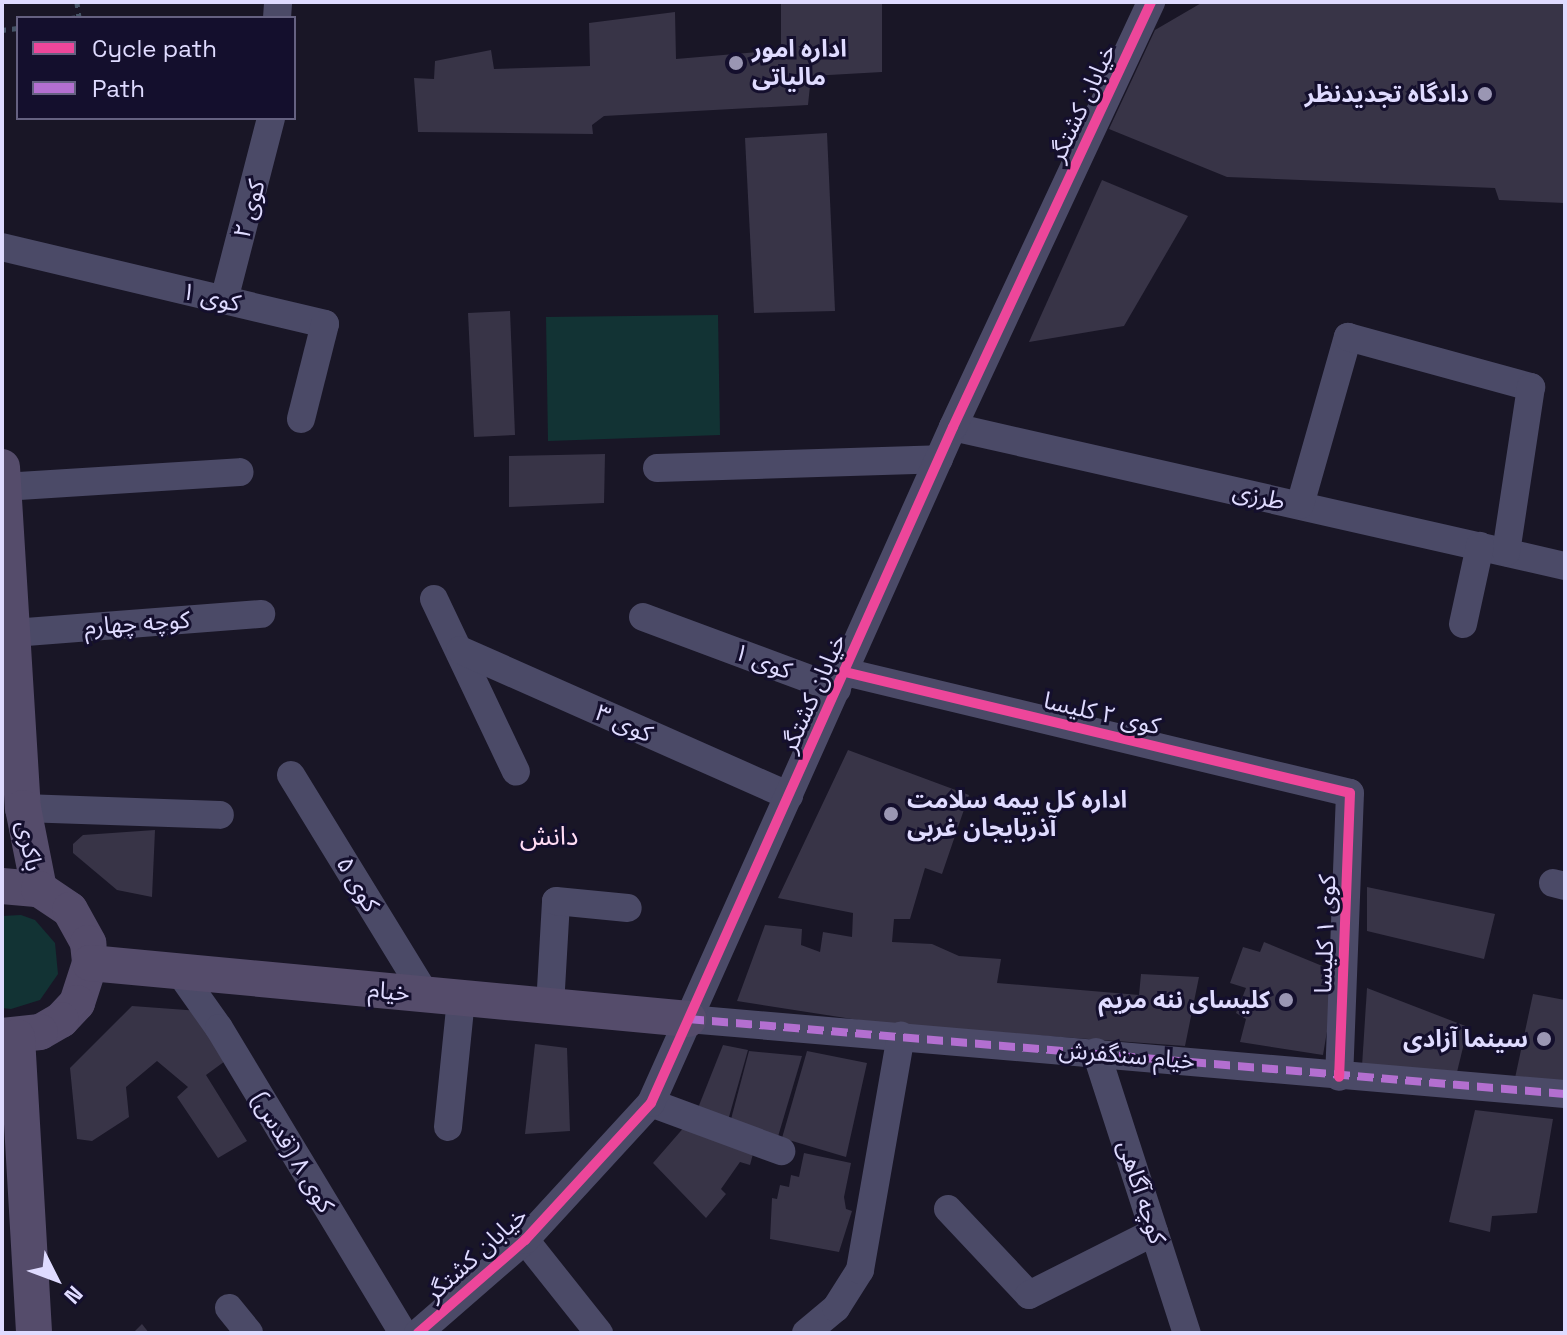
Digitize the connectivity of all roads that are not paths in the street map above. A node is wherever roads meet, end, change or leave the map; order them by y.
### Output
1 (1151, 2) edge
2 (270, 120) edge
3 (2, 247) edge
4 (224, 300) junction
5 (301, 419) dead end
6 (953, 427) junction
7 (939, 459) junction
8 (657, 468) dead end
9 (240, 472) dead end
10 (3, 477) edge
11 (1300, 505) junction
12 (1493, 549) junction
13 (1565, 566) edge
14 (434, 599) dead end
15 (261, 614) dead end
16 (643, 617) dead end
17 (1463, 624) dead end
18 (13, 633) junction
19 (460, 650) junction
20 (841, 680) junction
21 (516, 772) dead end
22 (291, 775) dead end
23 (1350, 793) joint
24 (789, 796) junction
25 (23, 808) junction
26 (220, 815) dead end
27 (2, 886) edge
28 (39, 889) junction
29 (628, 908) dead end
30 (90, 963) junction
31 (180, 973) junction
32 (425, 994) junction
33 (461, 998) junction
34 (550, 1006) junction
35 (688, 1019) junction
36 (9, 1036) edge
37 (901, 1036) junction
38 (1096, 1052) junction
39 (1339, 1077) junction
40 (1565, 1094) edge
41 (651, 1103) junction
42 (448, 1127) dead end
43 (781, 1151) dead end
44 (948, 1209) dead end
45 (1154, 1232) junction
46 (525, 1240) junction
47 (229, 1308) dead end
48 (34, 1333) edge
49 (249, 1333) edge
50 (403, 1333) edge
51 (418, 1333) edge
52 (599, 1333) edge
53 (806, 1333) edge
54 (1187, 1333) edge

1 - 6 street, خیابان کشتگر
2 - 4 street, کوی ۲
3 - 4 street, کوی ۱
4 - 5 street, کوی ۱
6 - 7 street, خیابان کشتگر
6 - 11 street, طرزی
7 - 8 street
7 - 20 street, خیابان کشتگر
9 - 10 street
10 - 18 main road, باکری
11 - 12 street, طرزی
11 - 12 street
12 - 13 street, طرزی
12 - 17 street
14 - 19 street
15 - 18 street, کوچه چهارم
16 - 20 street, کوی ۱
18 - 25 main road, باکری
19 - 21 street
19 - 24 street, کوی ۳
20 - 23 street, کوی ۲ کلیسا
20 - 24 street, خیابان کشتگر
22 - 32 street, کوی ۵
23 - 39 street, کوی ۱ کلیسا
24 - 35 street, خیابان کشتگر
25 - 26 street
25 - 28 main road, باکری
27 - 28 main road
28 - 30 main road
29 - 34 street
30 - 31 main road, خیام
30 - 36 main road
31 - 32 main road, خیام
31 - 50 street, کوی ۸ (قدس)
32 - 33 main road, خیام
33 - 34 main road, خیام
33 - 42 street
34 - 35 main road, خیام
35 - 37 street, خیام سنگفرش
35 - 41 street, خیابان کشتگر
36 - 48 main road
37 - 38 street, خیام سنگفرش
37 - 53 street
38 - 39 street, خیام سنگفرش
38 - 45 street, کوچه آگاهی
39 - 40 street, خیام سنگفرش
41 - 43 street
41 - 46 street, خیابان کشتگر
44 - 45 street
45 - 54 street, کوچه آگاهی
46 - 51 street, خیابان کشتگر
46 - 52 street
47 - 49 street

